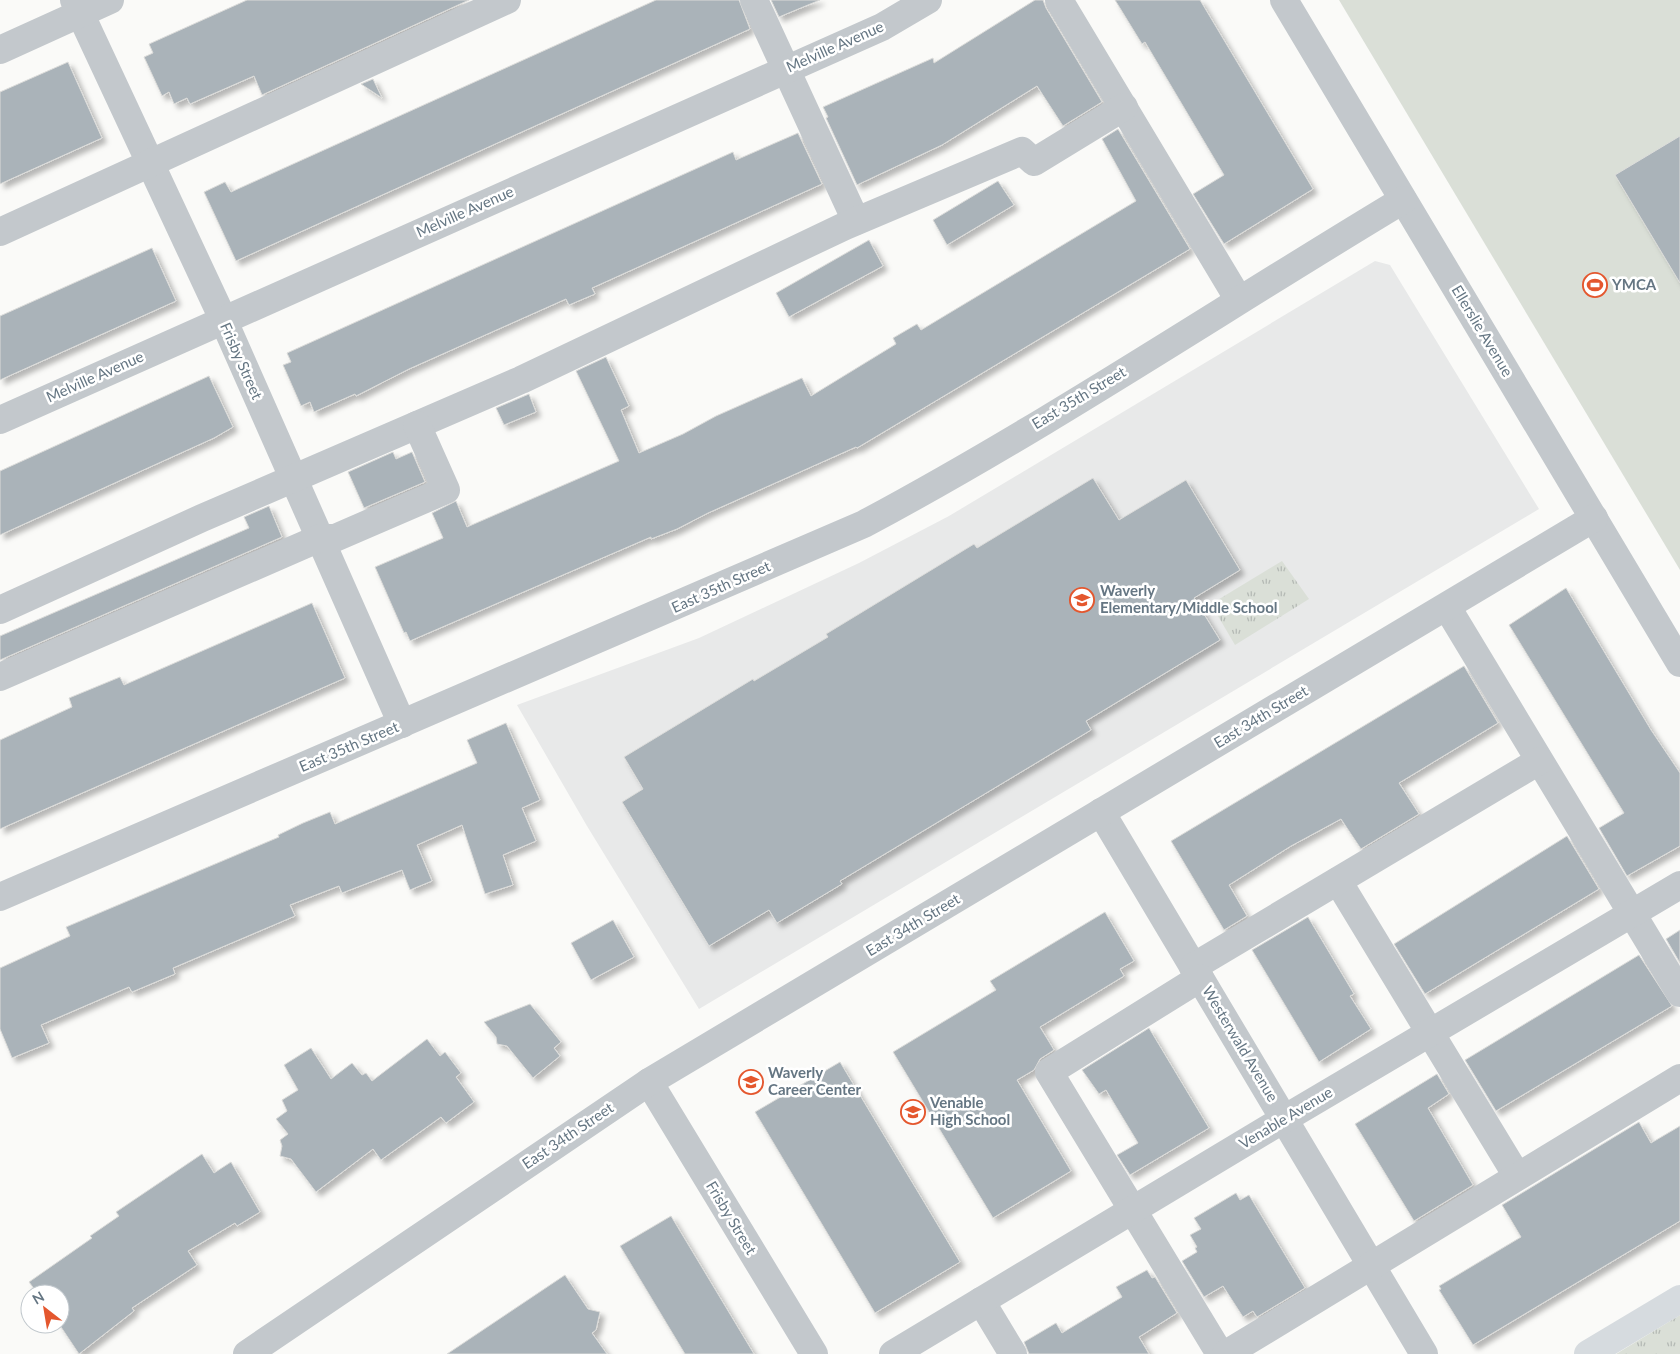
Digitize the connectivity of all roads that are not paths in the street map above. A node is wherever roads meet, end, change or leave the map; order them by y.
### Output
1 (110, 0) edge
2 (507, 0) edge
3 (754, 0) edge
4 (928, 0) edge
5 (1059, 0) edge
6 (1284, 0) edge
7 (77, 7) edge
8 (0, 50) edge
9 (785, 70) junction
10 (1124, 107) junction
11 (150, 162) junction
12 (1403, 200) junction
13 (856, 221) junction
14 (0, 232) edge
15 (1239, 300) junction
16 (223, 319) junction
17 (0, 420) edge
18 (417, 425) junction
19 (294, 479) junction
20 (1594, 518) junction
21 (320, 538) junction
22 (1447, 607) junction
23 (0, 610) edge
24 (1680, 663) edge
25 (0, 677) edge
26 (402, 724) junction
27 (1539, 761) junction
28 (1101, 812) junction
29 (1338, 881) junction
30 (1680, 885) edge
31 (0, 897) edge
32 (1632, 913) junction
33 (1197, 973) junction
34 (1680, 993) edge
35 (1430, 1032) junction
36 (1680, 1078) edge
37 (649, 1082) junction
38 (1284, 1118) junction
39 (1518, 1176) junction
40 (1132, 1210) junction
41 (1371, 1266) junction
42 (1680, 1299) edge
43 (982, 1301) junction
44 (247, 1354) edge
45 (814, 1354) edge
46 (893, 1354) edge
47 (1013, 1354) edge
48 (1220, 1354) edge
49 (1226, 1354) edge
50 (1424, 1354) edge
51 (1588, 1354) edge

1 - 7 street
2 - 11 street
3 - 9 street
4 - 9 street, Melville Avenue
5 - 10 street
6 - 12 street, Ellerslie Avenue
7 - 8 street
7 - 11 street, Frisby Street
9 - 13 street
9 - 16 street, Melville Avenue
10 - 13 street
10 - 15 street
11 - 14 street
11 - 16 street, Frisby Street
12 - 15 street, East 35th Street
12 - 20 street, Ellerslie Avenue
13 - 18 street
15 - 26 street, East 35th Street
16 - 17 street, Melville Avenue
16 - 19 street, Frisby Street
18 - 19 street
18 - 21 street
19 - 21 street, Frisby Street
19 - 23 street
20 - 22 street, East 34th Street
20 - 24 street, Ellerslie Avenue
21 - 25 street
21 - 26 street, Frisby Street
22 - 27 street
22 - 28 street, East 34th Street
26 - 31 street, East 35th Street
27 - 29 street
27 - 32 street
28 - 33 street, Westerwald Avenue
28 - 37 street, East 34th Street
29 - 33 street
29 - 35 street
30 - 32 street, Venable Avenue
32 - 34 street
32 - 35 street, Venable Avenue
33 - 38 street, Westerwald Avenue
33 - 40 street
35 - 38 street, Venable Avenue
35 - 39 street
36 - 39 street
37 - 44 street, East 34th Street
37 - 45 street, Frisby Street
38 - 40 street, Venable Avenue
38 - 41 street, Westerwald Avenue
39 - 41 street
40 - 43 street, Venable Avenue
40 - 48 street
41 - 49 street
41 - 50 street, Westerwald Avenue
42 - 51 main road
43 - 46 street, Venable Avenue
43 - 47 street

